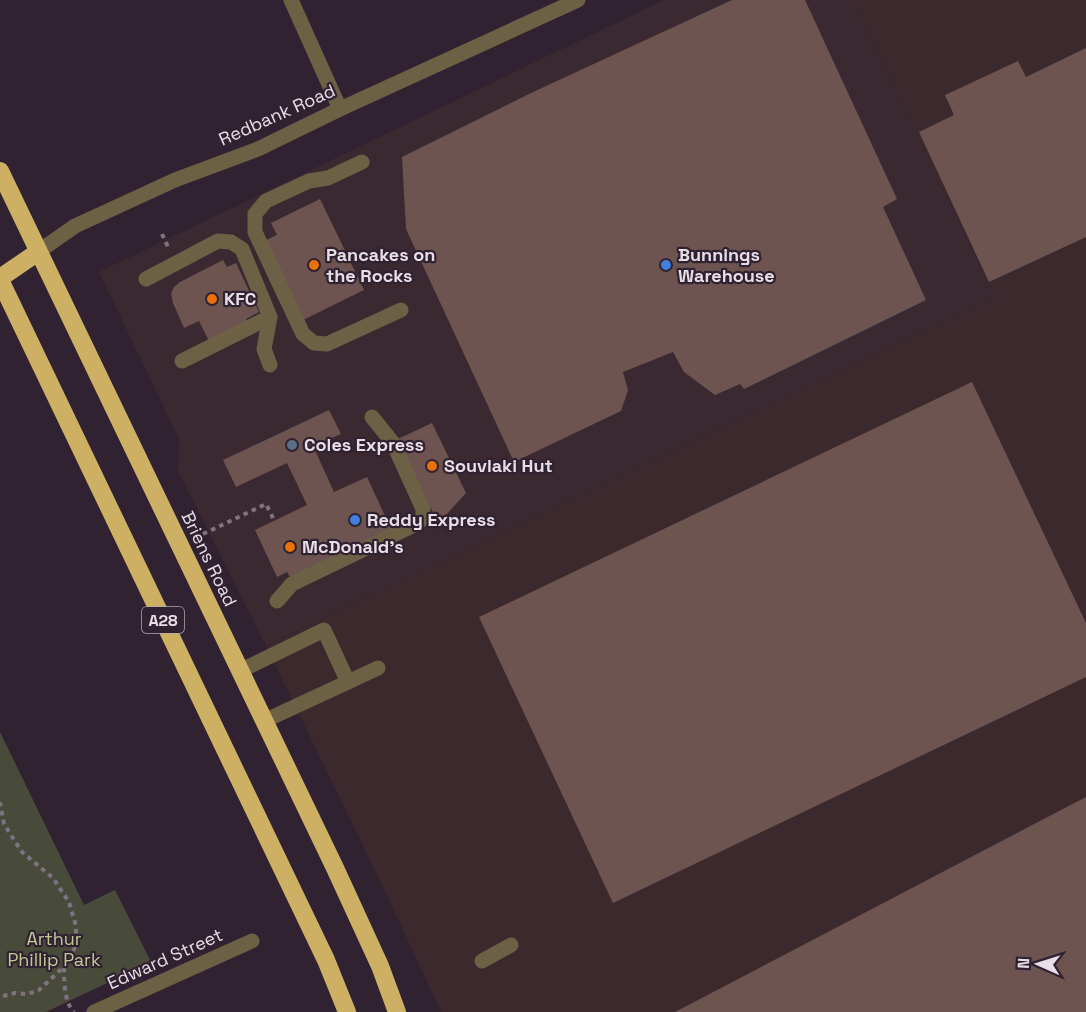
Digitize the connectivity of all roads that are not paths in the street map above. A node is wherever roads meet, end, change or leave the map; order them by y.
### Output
1 (291, 0) edge
2 (578, 0) edge
3 (340, 109) junction
4 (362, 162) dead end
5 (0, 171) edge
6 (38, 252) junction
7 (0, 279) edge
8 (146, 279) dead end
9 (401, 310) dead end
10 (270, 317) junction
11 (182, 361) dead end
12 (270, 365) dead end
13 (372, 417) dead end
14 (277, 601) dead end
15 (378, 668) dead end
16 (240, 671) junction
17 (348, 682) junction
18 (264, 721) junction
19 (252, 941) dead end
20 (512, 945) dead end
21 (482, 961) dead end
22 (380, 966) junction
23 (94, 1012) edge
24 (347, 1012) edge
25 (397, 1012) edge
26 (411, 1012) edge

1 - 3 street
2 - 3 street, Redbank Road
3 - 6 street, Redbank Road
4 - 9 street
5 - 6 highway, Briens Road / A28
6 - 7 highway, Redbank Road
6 - 16 highway, Briens Road / A28
7 - 24 highway, A28
8 - 10 street
10 - 11 street
10 - 12 street
13 - 14 street
15 - 17 street
16 - 17 street
16 - 18 highway, Briens Road / A28
17 - 18 street
18 - 22 highway, Briens Road / A28
19 - 23 street, Edward Street
20 - 21 street
22 - 25 highway, A28
22 - 26 highway

